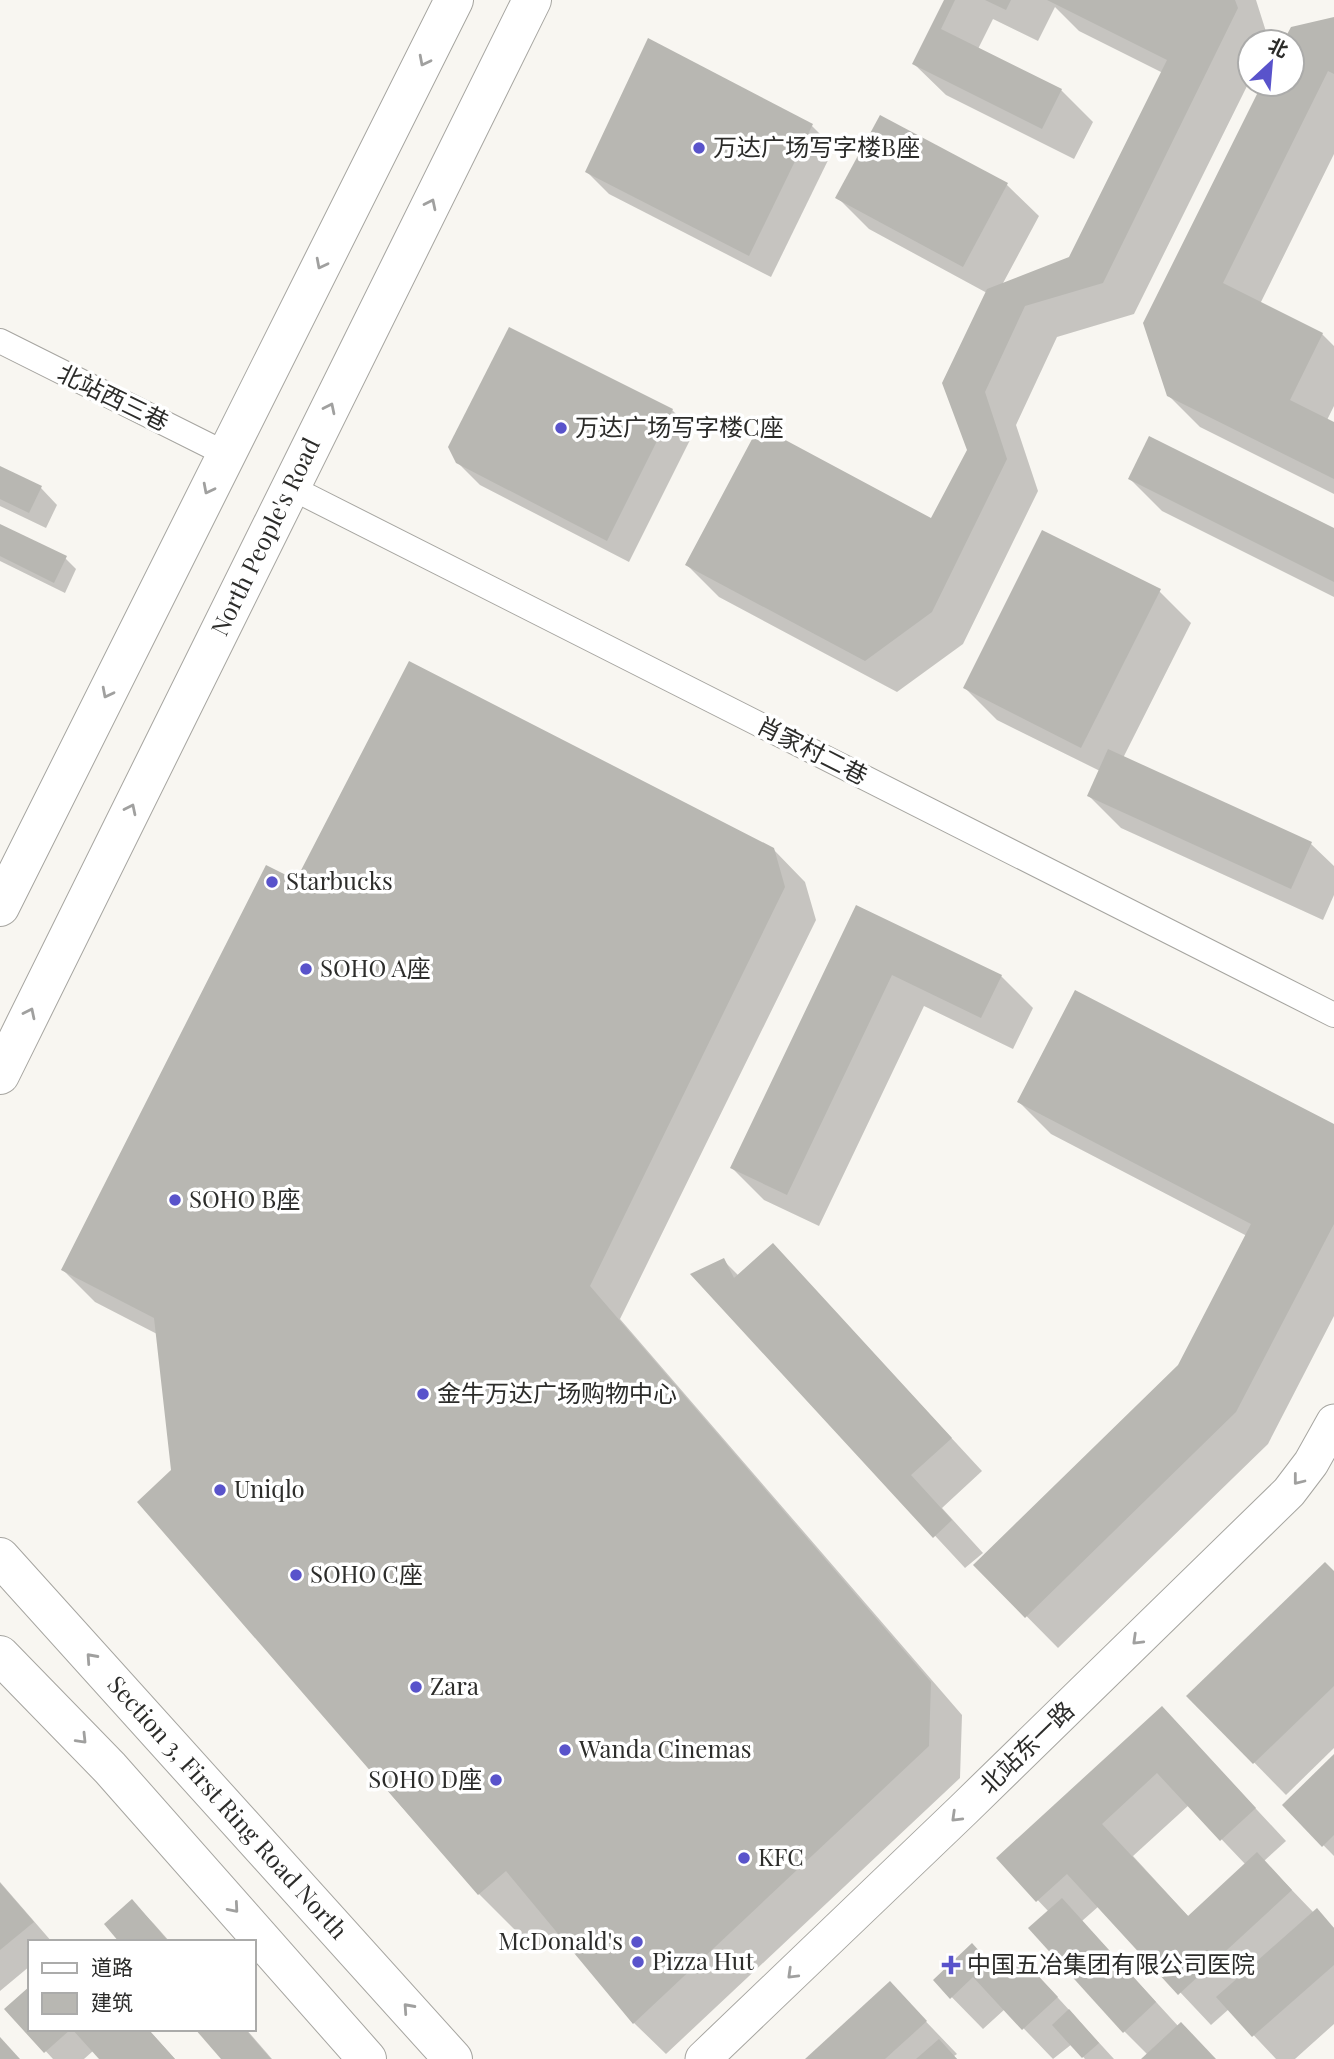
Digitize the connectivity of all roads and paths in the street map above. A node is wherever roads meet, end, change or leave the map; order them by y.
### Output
1 (454, 0) edge
2 (531, 0) edge
3 (0, 341) edge
4 (226, 454) junction
5 (290, 487) junction
6 (0, 907) edge
7 (1334, 1015) edge
8 (0, 1074) edge
9 (1334, 1422) edge
10 (0, 1557) edge
11 (0, 1655) edge
12 (367, 2059) edge
13 (453, 2059) edge
14 (703, 2059) edge

1 -> 4 main road
5 -> 2 main road, North People's Road
3 - 4 street, 北站西三巷
4 -> 6 main road
5 - 7 street, 肖家村二巷
8 -> 5 main road, North People's Road
9 -> 14 street, 北站东一路
13 -> 10 main road, Section 3, First Ring Road North
11 -> 12 main road

